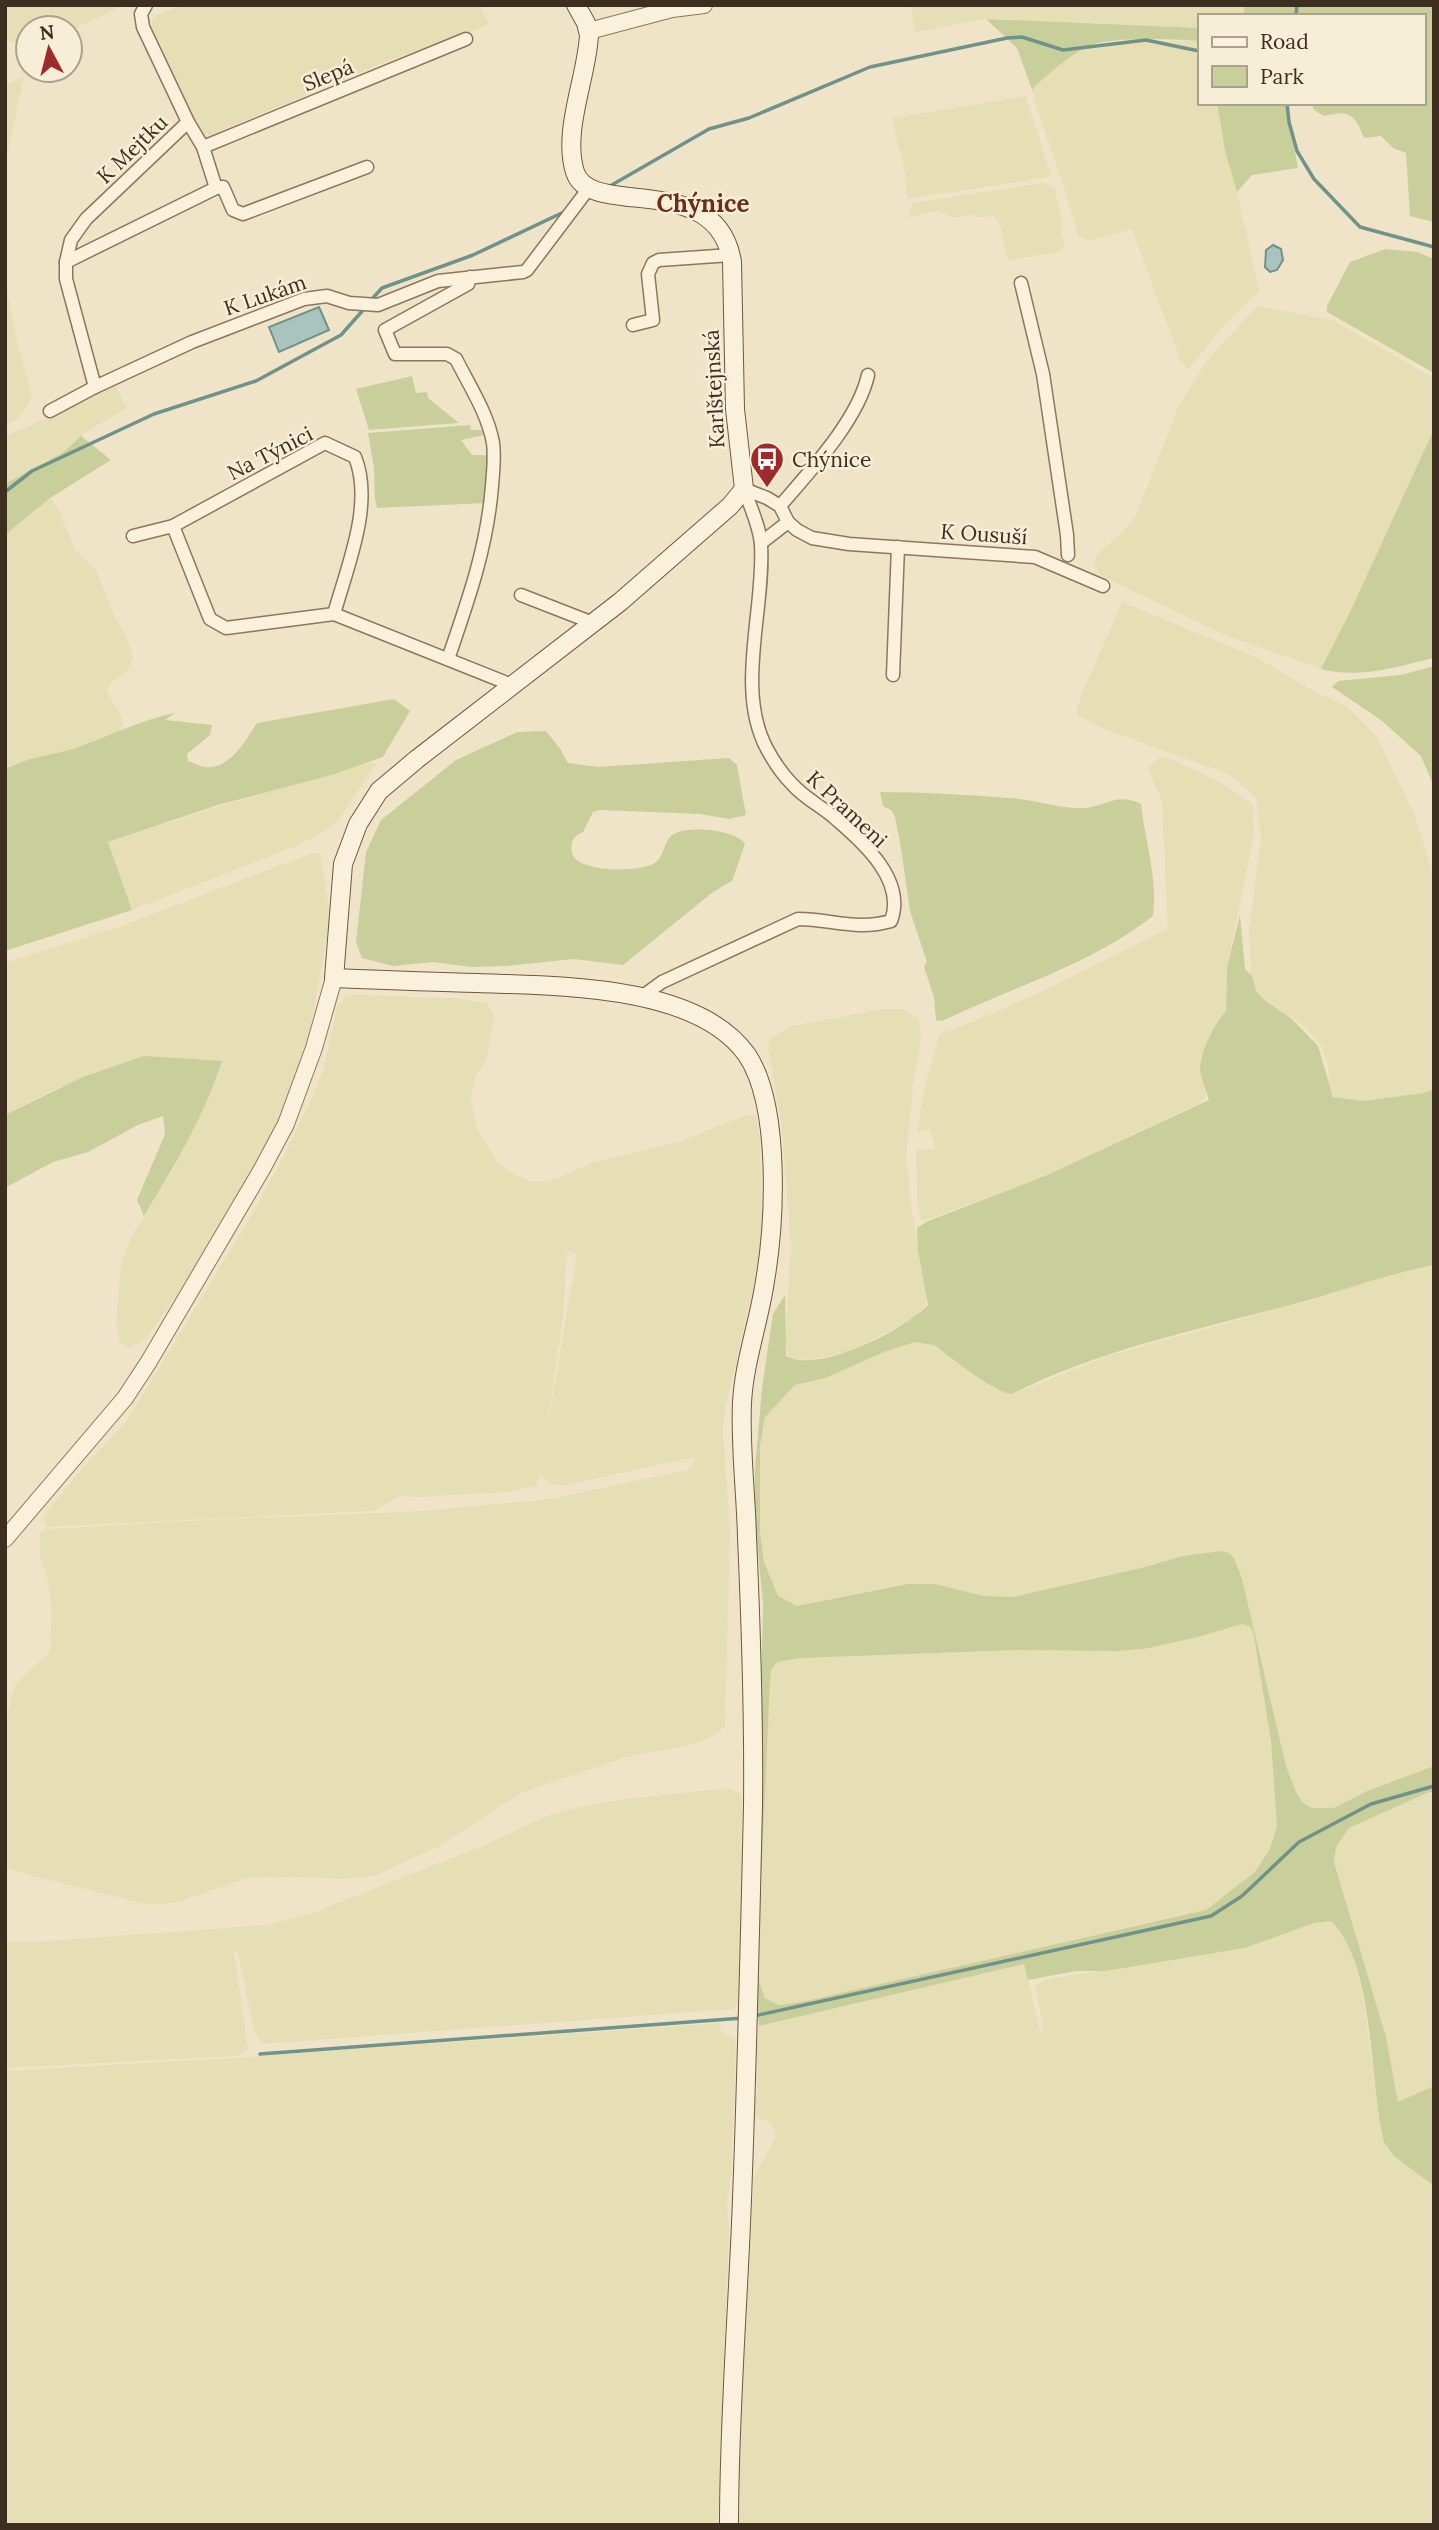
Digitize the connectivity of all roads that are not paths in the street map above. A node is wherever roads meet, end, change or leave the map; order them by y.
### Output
1 (146, 5) edge
2 (576, 5) edge
3 (704, 5) edge
4 (589, 31) junction
5 (466, 38) dead end
6 (188, 122) junction
7 (203, 147) junction
8 (367, 167) dead end
9 (216, 188) junction
10 (589, 188) junction
11 (731, 255) junction
12 (66, 262) junction
13 (470, 277) junction
14 (1021, 283) dead end
15 (633, 326) dead end
16 (868, 375) dead end
17 (95, 387) junction
18 (50, 411) dead end
19 (744, 489) junction
20 (780, 506) junction
21 (788, 522) junction
22 (173, 526) junction
23 (134, 536) dead end
24 (761, 543) junction
25 (898, 547) junction
26 (1068, 555) dead end
27 (1103, 586) dead end
28 (521, 595) dead end
29 (334, 614) junction
30 (593, 623) junction
31 (448, 659) junction
32 (892, 675) dead end
33 (512, 685) junction
34 (334, 978) junction
35 (640, 998) junction
36 (5, 1539) edge
37 (729, 2525) edge

1 - 6 street
2 - 4 main road
3 - 4 street
4 - 10 main road
5 - 7 street, Slepá
6 - 7 street, K Mejtku
6 - 12 street, K Mejtku
7 - 9 street, K Mejtku
8 - 9 street
9 - 12 street
10 - 11 main road, Karlštejnská
10 - 13 street, K Lukám
11 - 15 street
11 - 19 main road, Karlštejnská
12 - 17 street, K Mejtku
13 - 17 street, K Lukám
13 - 31 street
14 - 26 street
16 - 20 street
17 - 18 street, K Lukám
19 - 20 street
19 - 24 street
19 - 30 main road
20 - 21 street
21 - 24 street
21 - 25 street, K Ousuší
22 - 23 street, Na Týnici
22 - 29 street
22 - 29 street, Na Týnici
24 - 35 street, K Prameni
25 - 27 street, K Ousuší
25 - 32 street
28 - 30 street
29 - 31 street
30 - 33 main road
31 - 33 street
33 - 34 main road
34 - 35 main road
34 - 36 street
35 - 37 main road

